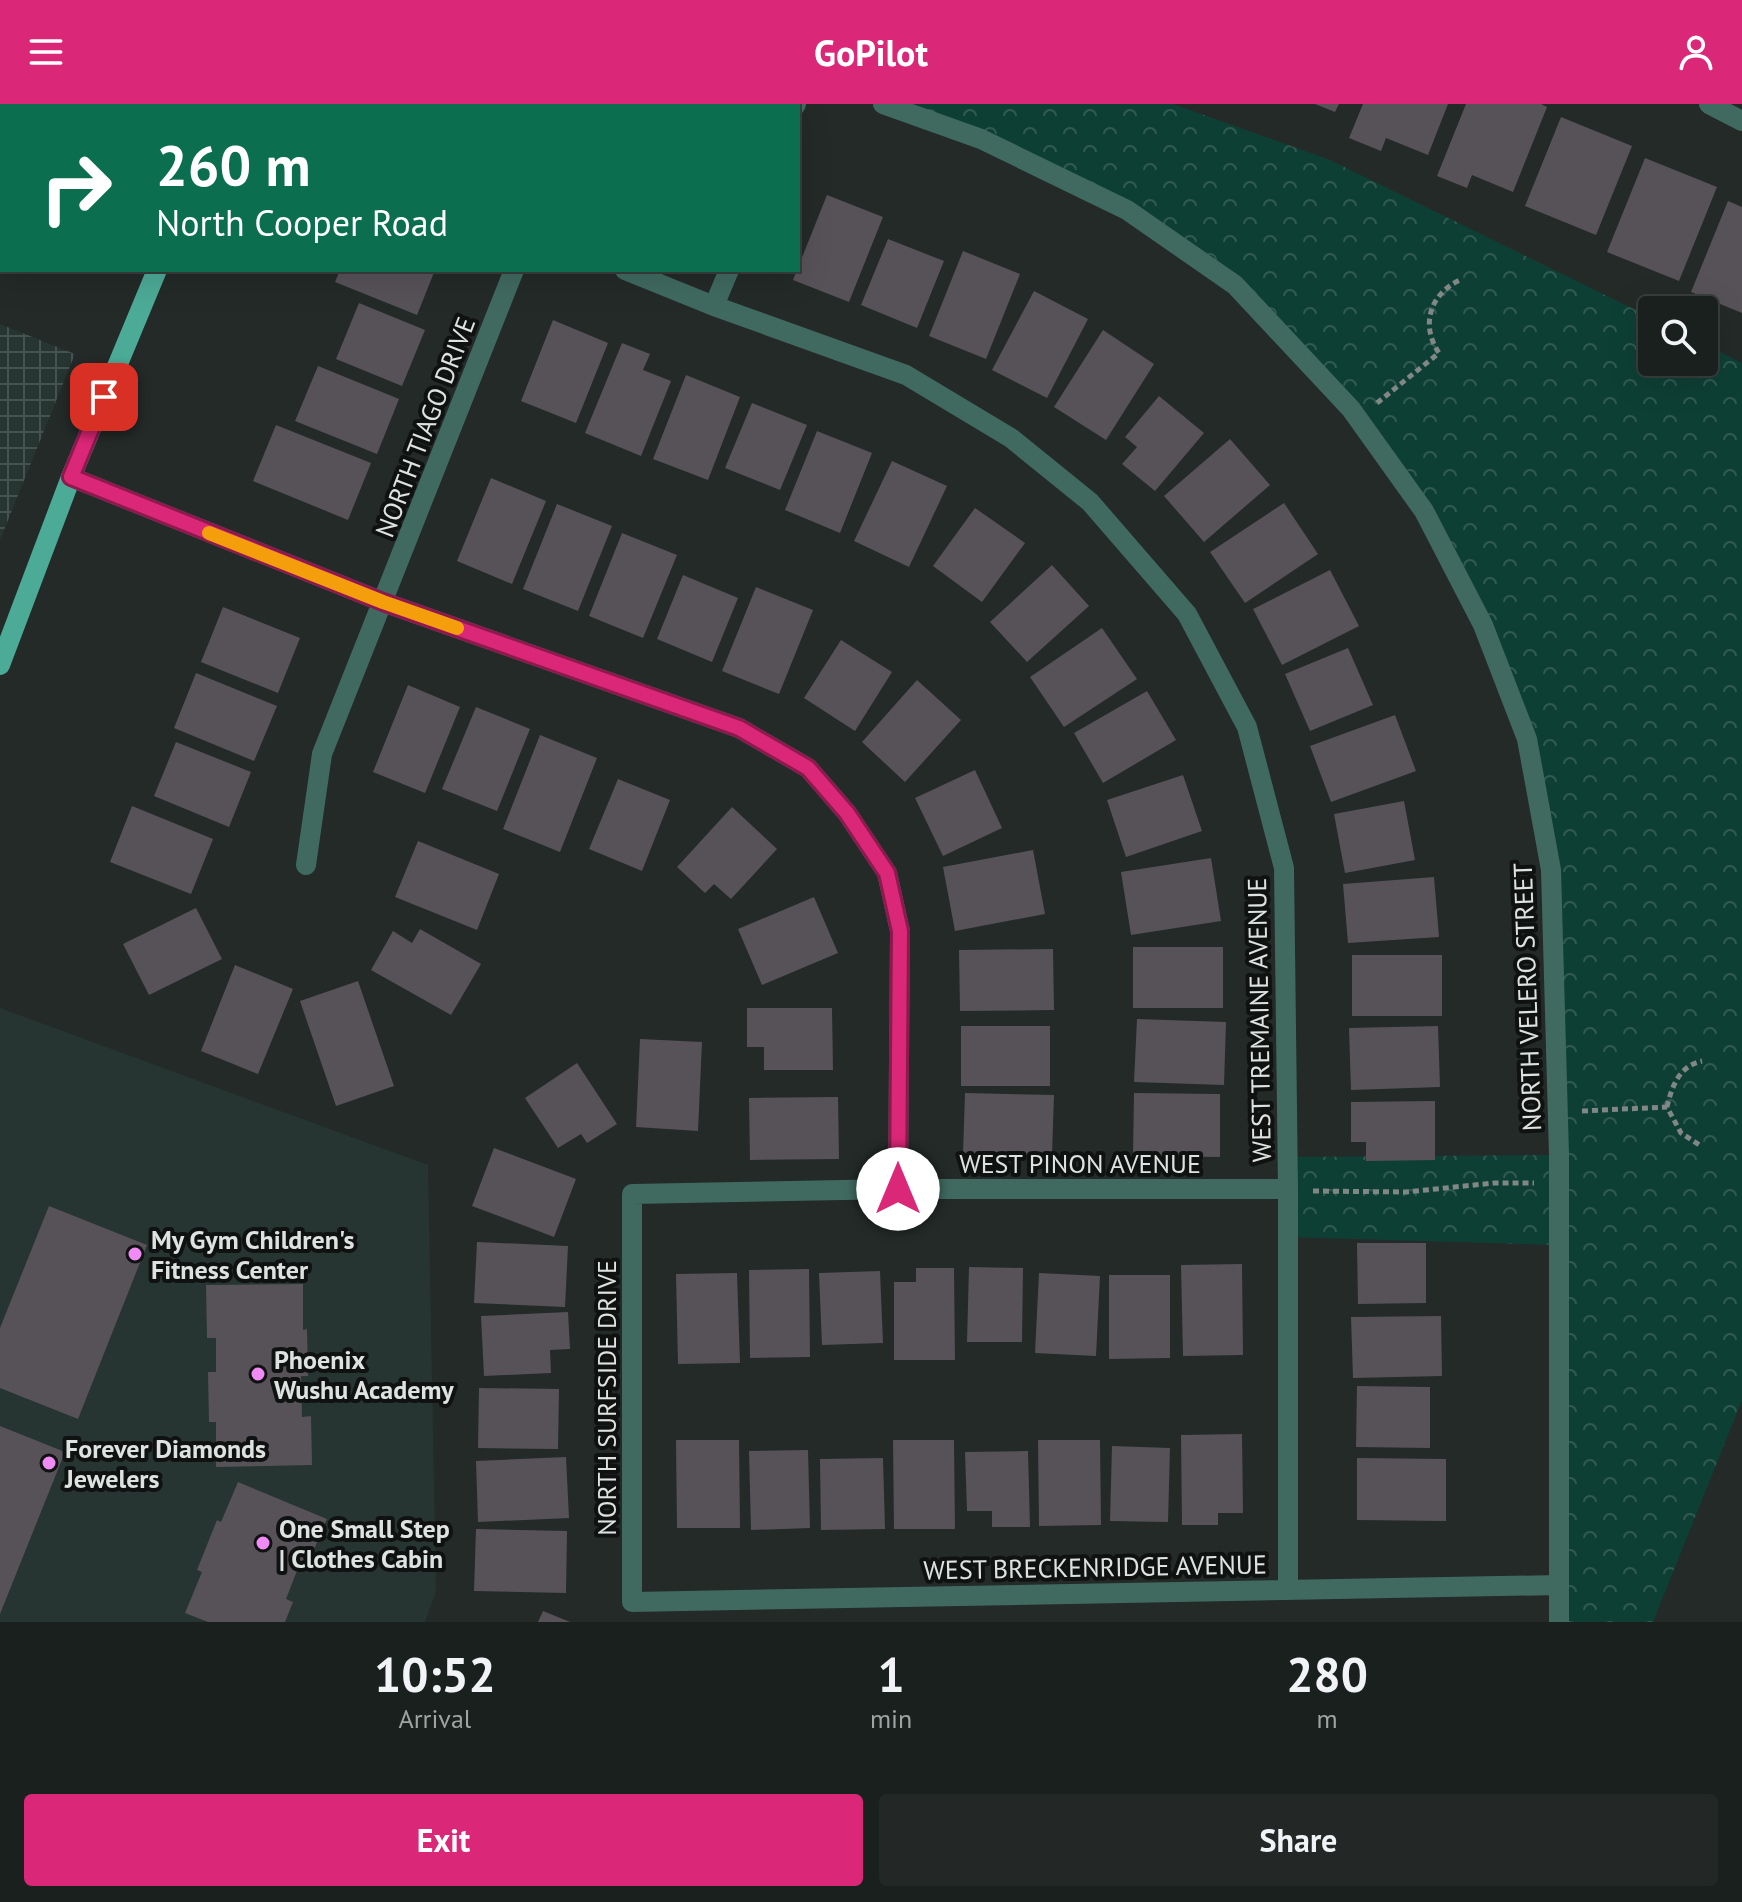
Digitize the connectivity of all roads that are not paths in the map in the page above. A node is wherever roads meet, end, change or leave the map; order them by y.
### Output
1 (883, 104) edge
2 (1709, 104) edge
3 (1742, 121) edge
4 (156, 272) edge
5 (513, 272) edge
6 (630, 272) edge
7 (728, 272) edge
8 (714, 306) junction
9 (71, 477) junction
10 (383, 602) junction
11 (0, 665) edge
12 (306, 865) dead end
13 (898, 1189) junction
14 (1288, 1189) junction
15 (632, 1194) joint
16 (1559, 1585) junction
17 (1288, 1588) junction
18 (632, 1602) joint
19 (1559, 1622) edge

1 - 16 street, NORTH VELERO STREET
2 - 3 street
4 - 9 main road
5 - 10 street, NORTH TIAGO DRIVE
6 - 8 street, WEST TREMAINE AVENUE
7 - 8 street
8 - 14 street, WEST TREMAINE AVENUE
9 - 10 street
9 - 11 main road
10 - 12 street, NORTH TIAGO DRIVE
10 - 13 street
13 - 14 street, WEST PINON AVENUE
13 - 15 street, WEST PINON AVENUE
14 - 17 street, WEST TREMAINE AVENUE
15 - 18 street, NORTH SURFSIDE DRIVE
16 - 17 street, WEST BRECKENRIDGE AVENUE
16 - 19 street, NORTH VELERO STREET
17 - 18 street, WEST BRECKENRIDGE AVENUE

